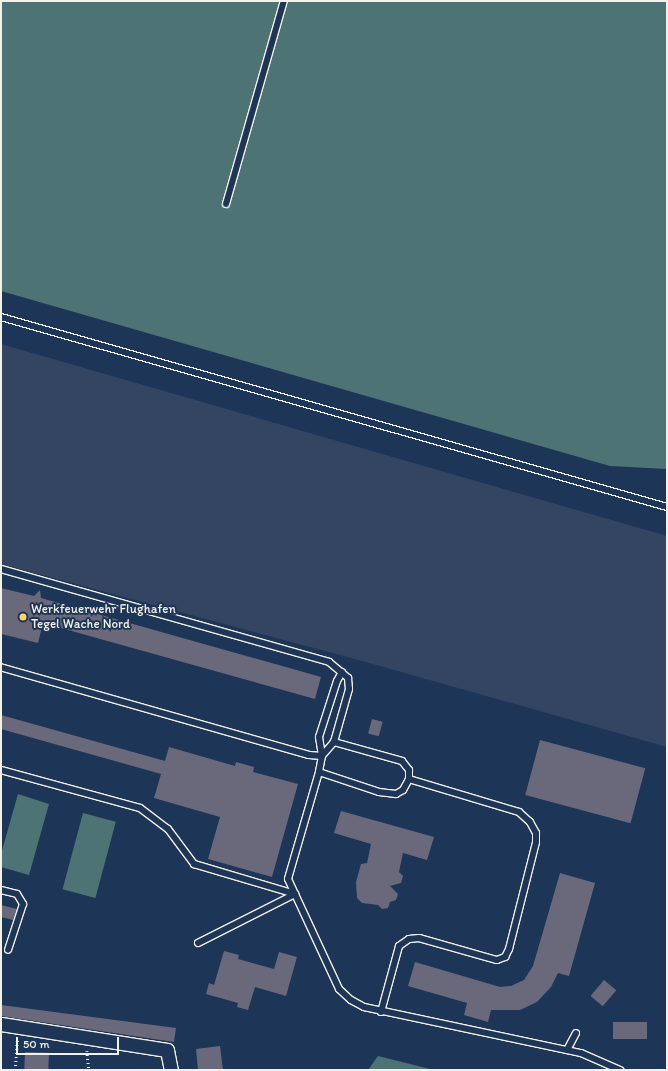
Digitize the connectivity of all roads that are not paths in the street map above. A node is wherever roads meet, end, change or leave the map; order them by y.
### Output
1 (284, 1) edge
2 (226, 204) dead end
3 (1, 317) edge
4 (667, 507) edge
5 (1, 568) edge
6 (1, 667) edge
7 (342, 672) junction
8 (334, 742) junction
9 (322, 756) junction
10 (1, 770) edge
11 (318, 772) junction
12 (409, 779) junction
13 (1, 890) edge
14 (295, 894) junction
15 (198, 942) dead end
16 (8, 950) dead end
17 (381, 1012) junction
18 (1, 1024) edge
19 (576, 1033) dead end
20 (567, 1050) junction
21 (171, 1070) edge
22 (620, 1070) edge

1 - 2 lane
3 - 4 lane
5 - 7 lane
6 - 9 lane
7 - 8 lane
7 - 9 lane
8 - 9 lane
8 - 12 lane
9 - 11 lane
10 - 14 lane
11 - 12 lane
11 - 14 lane
12 - 17 lane
13 - 16 lane
14 - 15 lane
14 - 17 lane
17 - 20 lane
18 - 21 street
19 - 20 lane
20 - 22 lane

